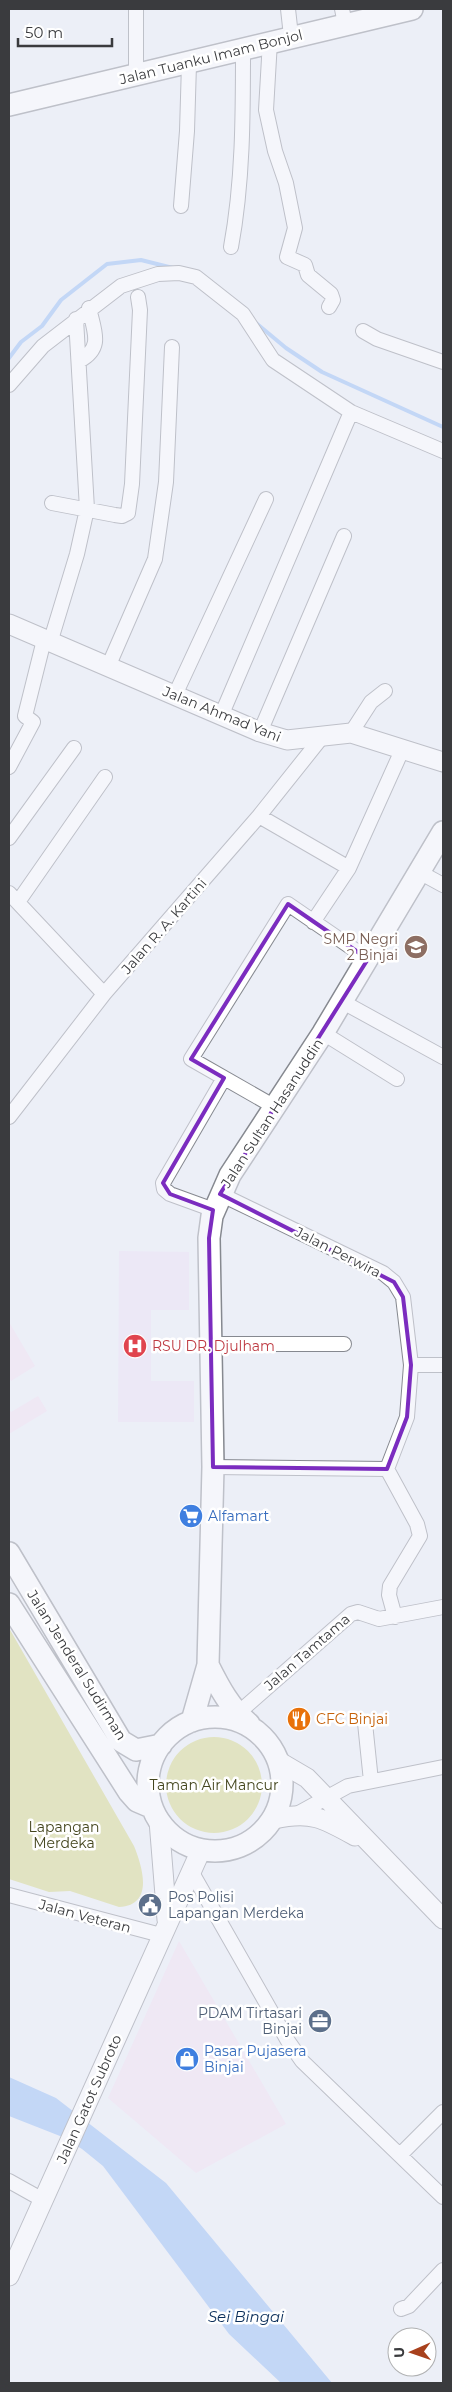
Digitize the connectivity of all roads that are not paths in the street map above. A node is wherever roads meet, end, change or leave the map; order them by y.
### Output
1 (136, 9) edge
2 (288, 9) edge
3 (412, 9) edge
4 (344, 17) edge
5 (292, 36) junction
6 (270, 41) junction
7 (243, 49) junction
8 (189, 64) junction
9 (136, 76) junction
10 (9, 105) edge
11 (181, 206) dead end
12 (231, 247) dead end
13 (138, 297) dead end
14 (329, 307) dead end
15 (89, 308) junction
16 (76, 319) junction
17 (363, 331) dead end
18 (172, 347) dead end
19 (79, 361) junction
20 (443, 362) edge
21 (9, 385) edge
22 (352, 412) junction
23 (443, 451) edge
24 (266, 499) dead end
25 (52, 503) dead end
26 (87, 509) junction
27 (344, 536) dead end
28 (9, 624) edge
29 (47, 641) junction
30 (108, 667) junction
31 (385, 691) dead end
32 (174, 695) junction
33 (221, 716) junction
34 (260, 732) junction
35 (351, 733) junction
36 (322, 737) junction
37 (74, 748) dead end
38 (404, 748) junction
39 (443, 762) edge
40 (9, 767) edge
41 (105, 777) dead end
42 (259, 816) junction
43 (443, 832) edge
44 (9, 838) edge
45 (349, 868) junction
46 (421, 873) junction
47 (443, 885) edge
48 (14, 898) edge
49 (313, 922) junction
50 (368, 959) junction
51 (104, 994) junction
52 (341, 1001) junction
53 (323, 1033) junction
54 (443, 1057) edge
55 (224, 1078) junction
56 (397, 1079) dead end
57 (275, 1107) junction
58 (9, 1117) edge
59 (217, 1202) junction
60 (212, 1344) junction
61 (344, 1344) dead end
62 (411, 1365) junction
63 (443, 1365) edge
64 (213, 1467) junction
65 (387, 1469) junction
66 (9, 1553) edge
67 (9, 1604) edge
68 (443, 1607) edge
69 (395, 1617) junction
70 (208, 1665) junction
71 (237, 1714) junction
72 (192, 1721) junction
73 (365, 1723) dead end
74 (256, 1730) junction
75 (161, 1745) junction
76 (278, 1761) junction
77 (443, 1766) edge
78 (371, 1781) junction
79 (327, 1797) junction
80 (155, 1814) junction
81 (297, 1814) junction
82 (274, 1819) junction
83 (371, 1846) junction
84 (201, 1850) junction
85 (191, 1872) junction
86 (9, 1895) edge
87 (443, 1919) edge
88 (164, 1928) junction
89 (443, 2112) edge
90 (401, 2154) junction
91 (9, 2181) edge
92 (443, 2197) edge
93 (43, 2200) junction
94 (443, 2270) edge
95 (9, 2276) edge
96 (401, 2309) dead end

1 - 9 street
2 - 5 street
3 - 4 main road, Jalan Tuanku Imam Bonjol
4 - 5 main road, Jalan Tuanku Imam Bonjol
5 - 6 main road, Jalan Tuanku Imam Bonjol
6 - 7 main road, Jalan Tuanku Imam Bonjol
6 - 14 street
7 - 8 main road, Jalan Tuanku Imam Bonjol
7 - 12 street
8 - 9 main road, Jalan Tuanku Imam Bonjol
8 - 11 street
9 - 10 main road, Jalan Tuanku Imam Bonjol
13 - 26 street
15 - 16 street
15 - 19 street
15 - 22 street
16 - 19 street
16 - 21 street
17 - 20 street
18 - 30 street
19 - 26 street
22 - 23 street
22 - 33 street
24 - 32 street
25 - 26 street
26 - 29 street
27 - 34 street
28 - 29 street, Jalan Ahmad Yani
29 - 30 street, Jalan Ahmad Yani
29 - 40 street
30 - 32 street, Jalan Ahmad Yani
31 - 35 street
32 - 33 street, Jalan Ahmad Yani
33 - 34 street, Jalan Ahmad Yani
34 - 36 street, Jalan Ahmad Yani
35 - 36 street, Jalan Ahmad Yani
35 - 38 street, Jalan Ahmad Yani
36 - 42 street, Jalan R. A. Kartini
37 - 44 street
38 - 39 street, Jalan Ahmad Yani
38 - 45 street
41 - 48 street
42 - 45 street
42 - 51 street, Jalan R. A. Kartini
43 - 46 main road, Jalan Sultan Hasanuddin
45 - 49 street
46 - 47 street
46 - 50 main road, Jalan Sultan Hasanuddin
48 - 51 street
49 - 50 street
49 - 55 street
50 - 52 main road, Jalan Sultan Hasanuddin
51 - 58 street, Jalan R. A. Kartini
52 - 53 main road, Jalan Sultan Hasanuddin
52 - 54 street
53 - 56 street
53 - 57 main road, Jalan Sultan Hasanuddin
55 - 57 street
55 - 59 street, Jalan Perwira
57 - 59 main road, Jalan Sultan Hasanuddin
59 - 60 main road, Jalan Sultan Hasanuddin
59 - 62 street, Jalan Perwira
60 - 61 street
60 - 64 main road, Jalan Sultan Hasanuddin
62 - 63 street
62 - 65 street, Jalan Perwira
64 - 65 street
64 - 70 main road, Jalan Sultan Hasanuddin
65 - 69 street
66 - 75 main road, Jalan Jenderal Sudirman
67 - 80 main road, Jalan Jenderal Sudirman
68 - 69 street, Jalan Tamtama
69 - 71 street, Jalan Tamtama
70 - 71 main road, Jalan Sultan Hasanuddin
70 - 72 main road, Jalan Sultan Hasanuddin
71 - 74 main road, Jalan Sultan Hasanuddin
72 - 74 main road
72 - 75 main road
73 - 78 street
74 - 76 main road
75 - 80 main road
76 - 79 street
76 - 82 main road
77 - 78 street
78 - 79 street
79 - 81 street
79 - 83 street
80 - 84 main road
80 - 88 street, Jalan Gatot Subroto
81 - 82 street
81 - 83 street
82 - 84 main road
83 - 87 street
84 - 85 street, Jalan Gatot Subroto
85 - 88 street, Jalan Gatot Subroto
85 - 90 street
86 - 88 street, Jalan Veteran
88 - 93 street, Jalan Gatot Subroto
89 - 90 street
90 - 92 street
91 - 93 street
93 - 95 street, Jalan Gatot Subroto
94 - 96 street

